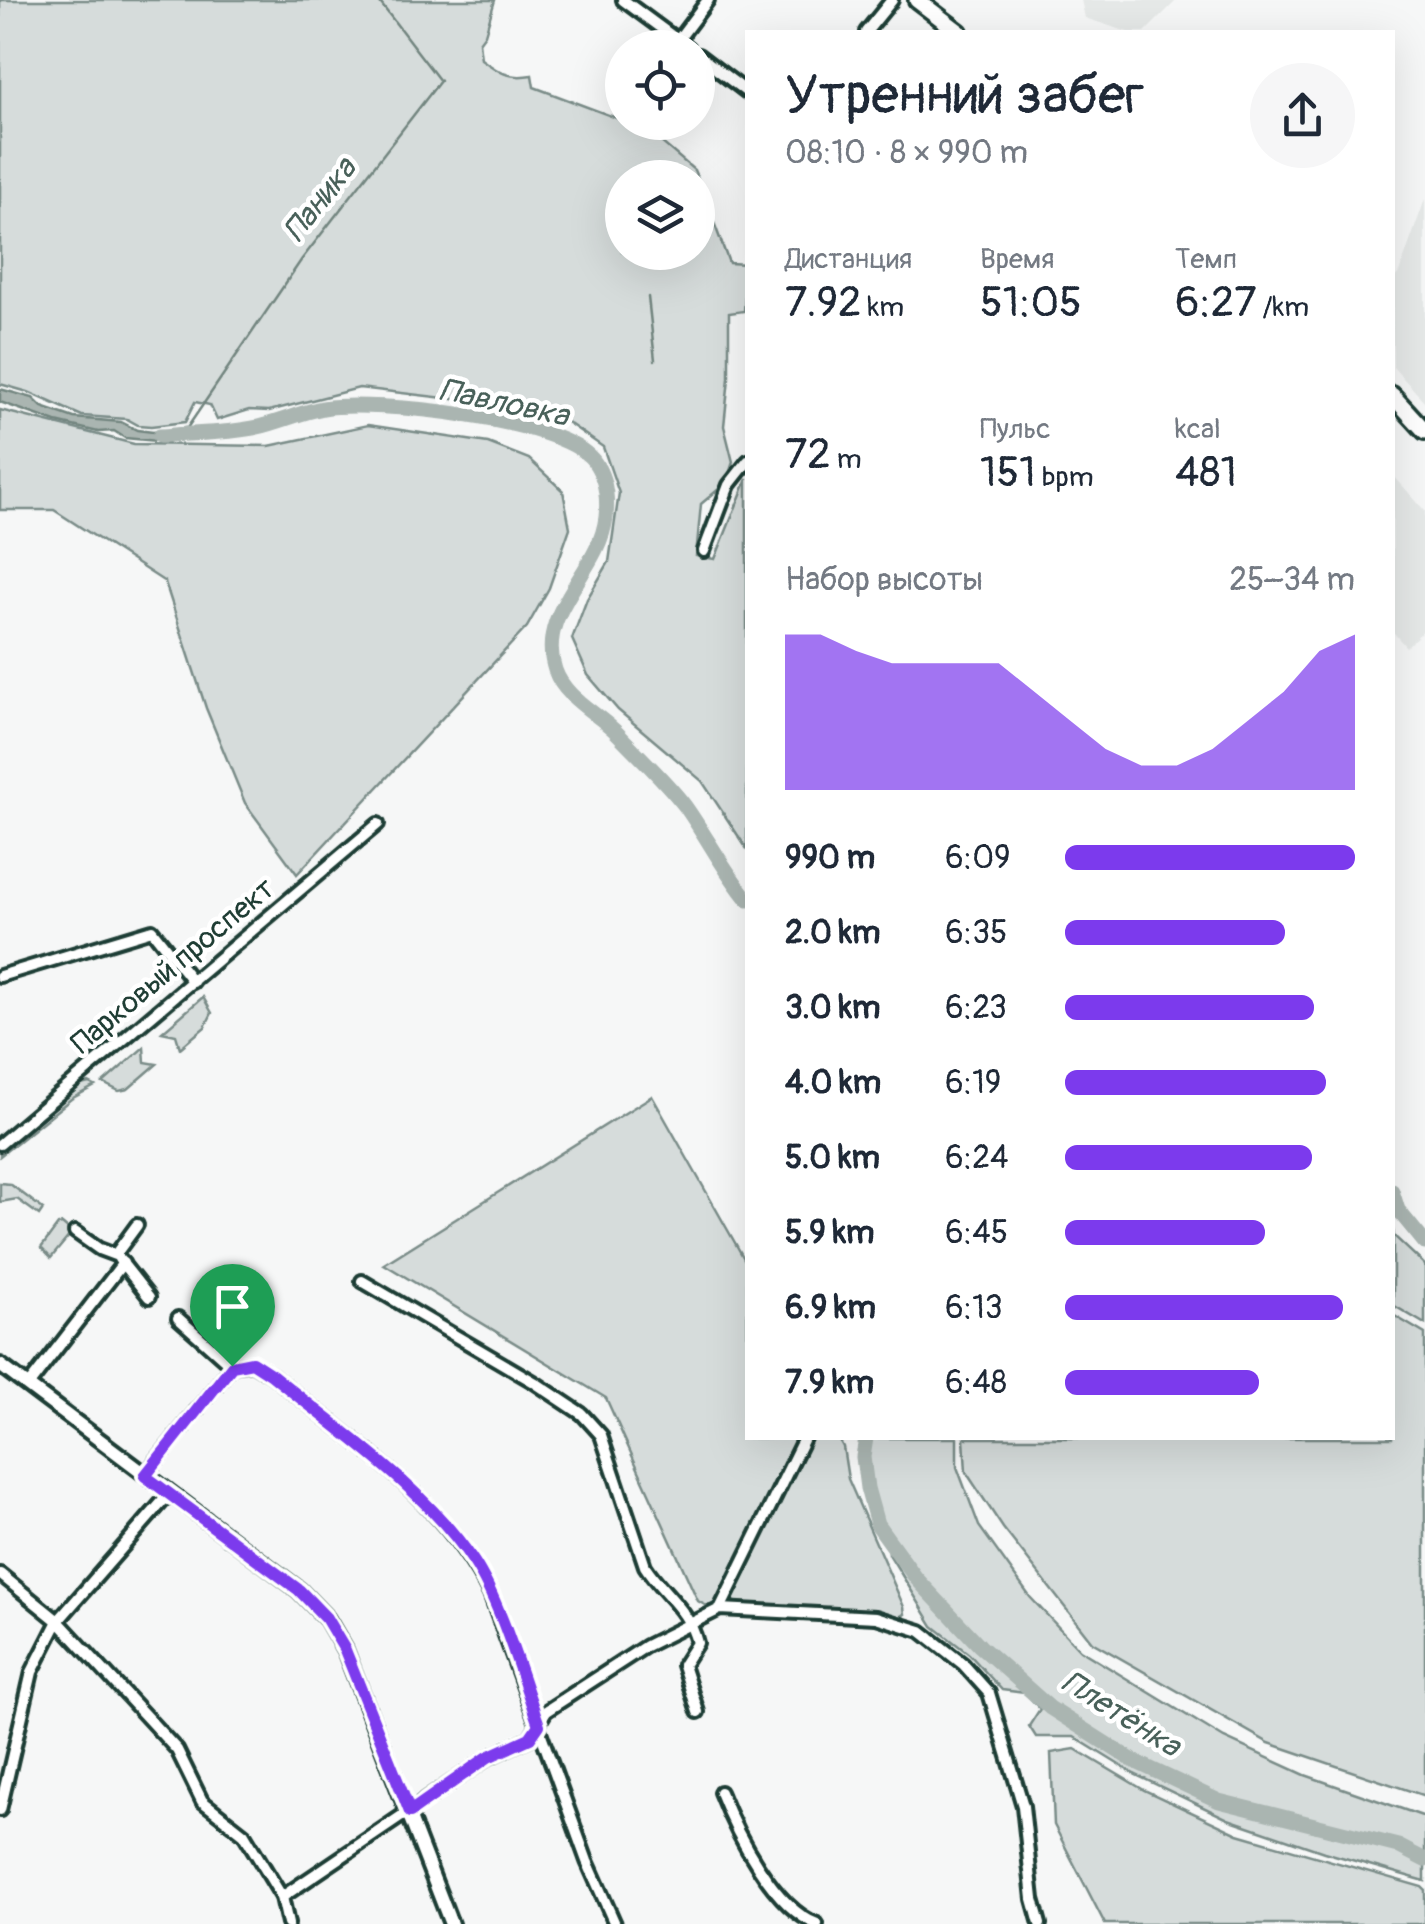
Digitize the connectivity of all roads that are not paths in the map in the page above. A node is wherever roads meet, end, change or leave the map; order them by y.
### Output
1 (624, 0) edge
2 (708, 0) edge
3 (892, 0) edge
4 (917, 0) edge
5 (664, 30) edge
6 (691, 30) edge
7 (868, 30) edge
8 (956, 30) edge
9 (715, 67) edge
10 (745, 91) edge
11 (1395, 398) edge
12 (1425, 431) edge
13 (745, 464) edge
14 (704, 550) dead end
15 (378, 824) dead end
16 (0, 976) edge
17 (193, 982) junction
18 (0, 1144) edge
19 (137, 1225) dead end
20 (75, 1232) dead end
21 (119, 1259) junction
22 (362, 1281) dead end
23 (149, 1297) dead end
24 (178, 1318) dead end
25 (0, 1365) edge
26 (232, 1366) junction
27 (28, 1386) junction
28 (803, 1440) edge
29 (145, 1476) junction
30 (169, 1494) junction
31 (0, 1574) edge
32 (720, 1608) junction
33 (58, 1621) junction
34 (690, 1623) junction
35 (698, 1712) dead end
36 (539, 1725) junction
37 (720, 1792) dead end
38 (0, 1810) edge
39 (410, 1812) junction
40 (282, 1897) junction
41 (288, 1924) edge
42 (451, 1924) edge
43 (615, 1924) edge
44 (816, 1924) edge
45 (1040, 1924) edge

1 - 5 street
2 - 6 street
3 - 7 street
4 - 8 main road
9 - 10 street
11 - 12 main road
13 - 14 street
15 - 17 street, Парковый проспект
16 - 17 street
17 - 18 street, Парковый проспект
19 - 21 street
20 - 21 street
21 - 23 street
21 - 27 street
22 - 34 street
24 - 26 street
25 - 27 street
26 - 29 street
26 - 36 street
27 - 29 street
28 - 32 street
29 - 30 street
30 - 33 street
30 - 39 street
31 - 33 street
32 - 34 street
32 - 45 street
33 - 38 street
33 - 40 street
34 - 35 street
34 - 36 street
36 - 39 street
36 - 43 street
37 - 44 street
39 - 40 street
39 - 42 street
40 - 41 street

